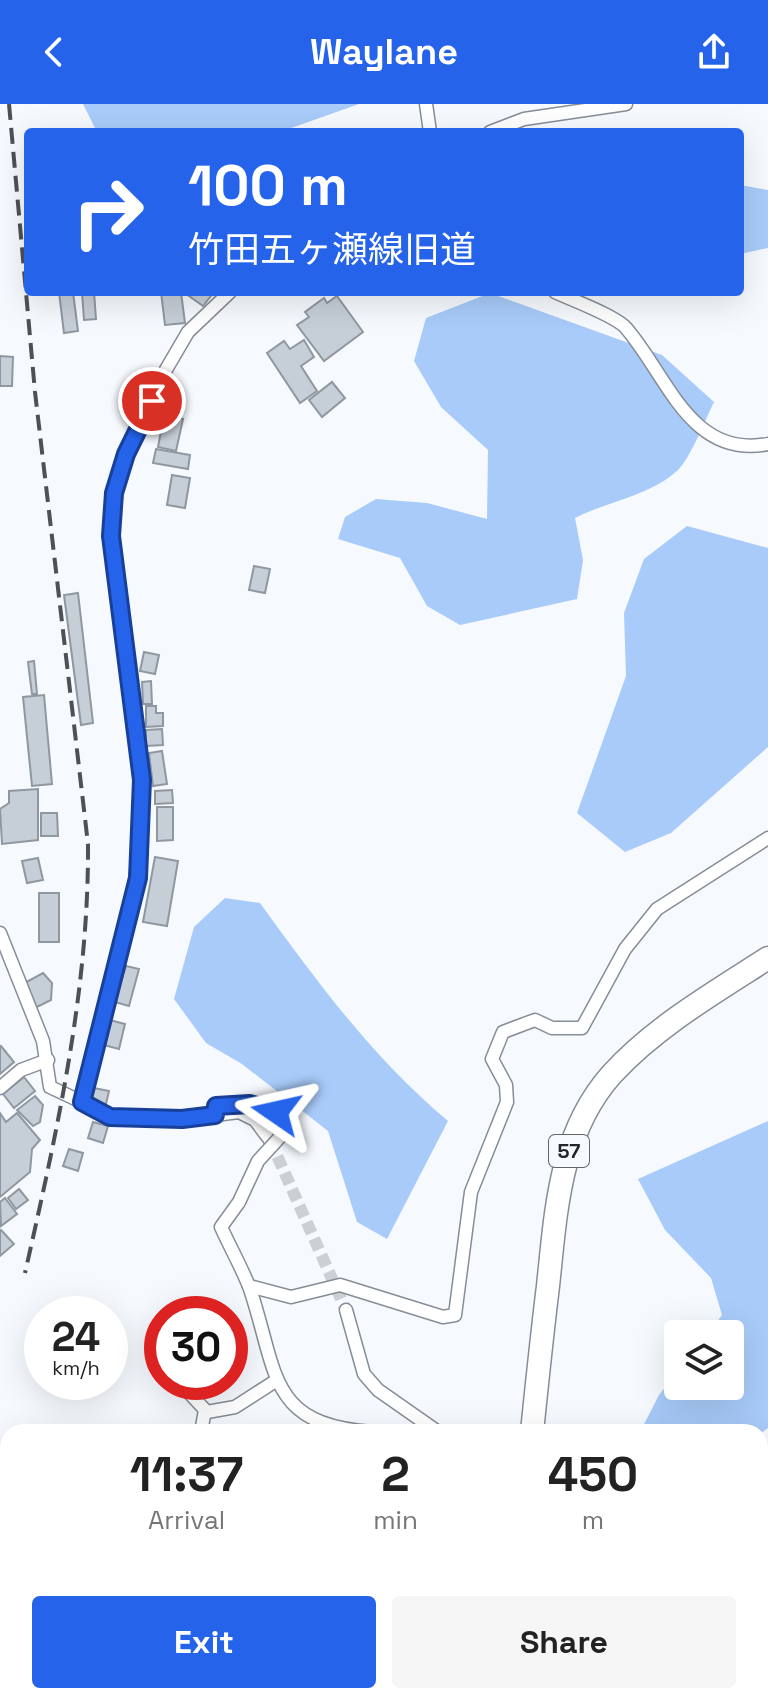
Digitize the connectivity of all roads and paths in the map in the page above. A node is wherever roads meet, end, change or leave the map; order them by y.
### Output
1 (426, 104) edge
2 (626, 104) edge
3 (429, 128) edge
4 (500, 128) edge
5 (226, 296) edge
6 (563, 296) edge
7 (152, 401) junction
8 (171, 404) dead end
9 (768, 444) edge
10 (768, 838) edge
11 (0, 933) edge
12 (768, 958) edge
13 (48, 1060) junction
14 (0, 1088) edge
15 (82, 1102) junction
16 (215, 1115) junction
17 (275, 1138) junction
18 (249, 1286) junction
19 (346, 1310) tunnel mouth
20 (277, 1380) junction
21 (196, 1400) edge
22 (205, 1410) junction
23 (202, 1424) edge
24 (322, 1424) edge
25 (427, 1424) edge
26 (533, 1424) edge

1 - 3 street
2 - 4 street
5 - 7 street
6 - 9 street
7 - 8 street
7 - 15 street
10 - 18 street
11 - 13 street
12 - 26 highway, 57
13 - 14 street
13 - 15 street
15 - 16 street
16 - 17 street
16 - 17 street
17 - 18 street, bridge
18 - 20 street
19 - 25 street
20 - 22 street
20 - 24 street
21 - 22 street
22 - 23 street

